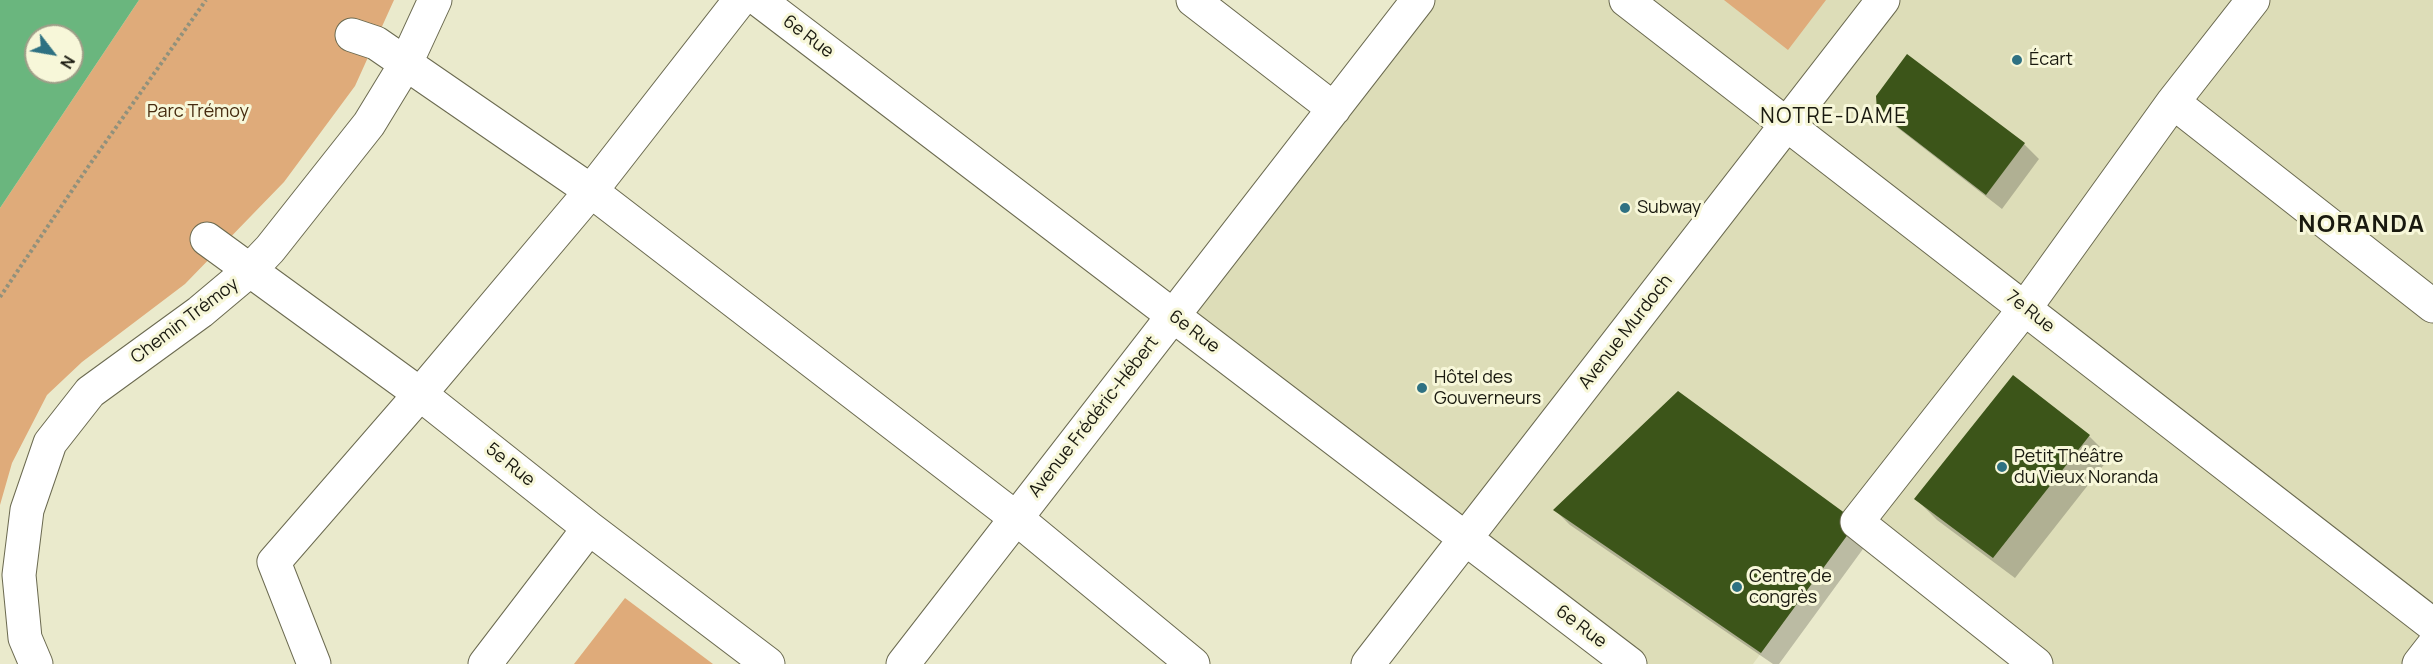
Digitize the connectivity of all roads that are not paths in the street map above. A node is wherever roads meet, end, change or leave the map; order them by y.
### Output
1 (435, 0) edge
2 (740, 0) edge
3 (759, 0) edge
4 (1193, 0) edge
5 (1418, 0) edge
6 (1626, 0) edge
7 (1883, 0) edge
8 (2253, 0) edge
9 (352, 35) dead end
10 (405, 65) junction
11 (2173, 102) junction
12 (1334, 109) junction
13 (1788, 123) junction
14 (591, 191) junction
15 (207, 239) dead end
16 (250, 270) junction
17 (2433, 306) edge
18 (2025, 308) junction
19 (1173, 315) junction
20 (420, 394) junction
21 (1016, 518) junction
22 (590, 528) junction
23 (1466, 538) junction
24 (2433, 625) edge
25 (2433, 646) edge
26 (36, 664) edge
27 (314, 664) edge
28 (485, 664) edge
29 (768, 664) edge
30 (903, 664) edge
31 (1193, 664) edge
32 (1368, 664) edge
33 (1630, 664) edge
34 (2036, 664) edge
35 (2419, 664) edge

1 - 10 street, Chemin Trémoy
2 - 14 street
3 - 19 street, 6e Rue
4 - 12 street
5 - 12 street, Avenue Frédéric-Hébert
6 - 13 street, 7e Rue
7 - 13 street, Avenue Murdoch
8 - 11 street
9 - 10 street
10 - 14 street
10 - 16 street, Chemin Trémoy
11 - 17 street
11 - 18 street
12 - 19 street, Avenue Frédéric-Hébert
13 - 18 street, 7e Rue
13 - 23 street, Avenue Murdoch
14 - 20 street
14 - 21 street
15 - 16 street, 5e Rue
16 - 20 street, 5e Rue
16 - 26 street, Chemin Trémoy
18 - 24 street, 7e Rue
18 - 34 street
19 - 21 street, Avenue Frédéric-Hébert
19 - 23 street, 6e Rue
20 - 22 street, 5e Rue
20 - 27 street
21 - 30 street, Avenue Frédéric-Hébert
21 - 31 street
22 - 28 street
22 - 29 street, 5e Rue
23 - 32 street, Avenue Murdoch
23 - 33 street, 6e Rue
25 - 35 street

